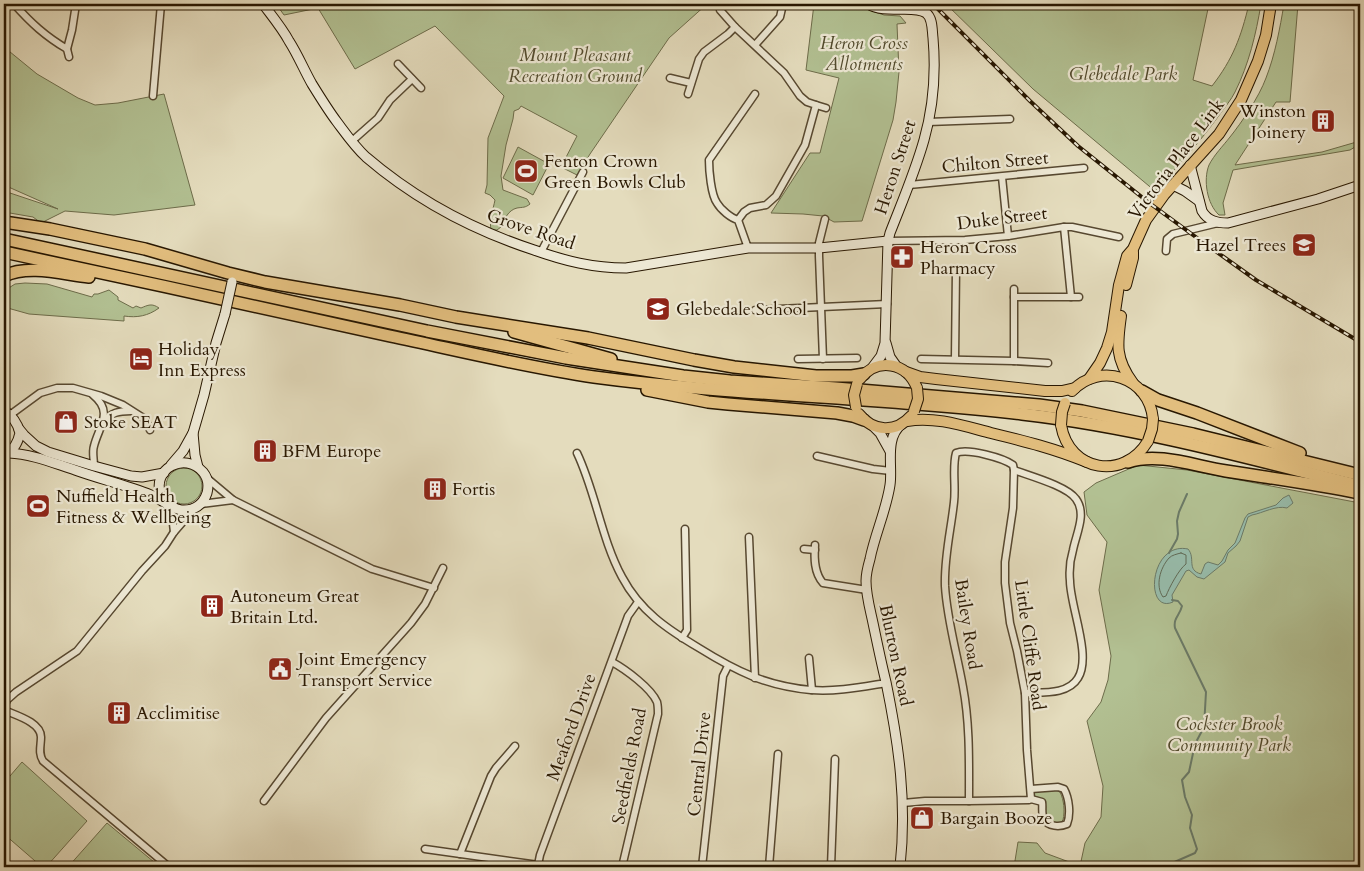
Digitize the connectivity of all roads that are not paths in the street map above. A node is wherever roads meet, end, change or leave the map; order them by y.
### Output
1 (14, 4) edge
2 (76, 4) edge
3 (161, 4) edge
4 (263, 4) edge
5 (783, 4) edge
6 (868, 4) edge
7 (1271, 4) edge
8 (720, 10) dead end
9 (735, 27) junction
10 (756, 45) junction
11 (68, 50) junction
12 (69, 57) dead end
13 (398, 64) dead end
14 (670, 78) dead end
15 (412, 79) junction
16 (691, 83) junction
17 (421, 88) dead end
18 (688, 94) dead end
19 (755, 94) dead end
20 (152, 96) dead end
21 (816, 105) junction
22 (826, 108) dead end
23 (1010, 119) dead end
24 (928, 122) junction
25 (352, 141) junction
26 (1190, 165) junction
27 (1084, 168) dead end
28 (583, 172) dead end
29 (1002, 177) junction
30 (909, 185) junction
31 (1173, 185) junction
32 (1360, 185) edge
33 (1199, 201) junction
34 (825, 219) dead end
35 (738, 220) junction
36 (4, 222) edge
37 (1218, 223) junction
38 (1064, 227) junction
39 (1008, 236) junction
40 (1119, 237) dead end
41 (4, 239) edge
42 (888, 241) junction
43 (748, 248) junction
44 (1133, 249) junction
45 (1166, 250) dead end
46 (4, 252) edge
47 (541, 252) junction
48 (819, 252) junction
49 (956, 268) dead end
50 (4, 276) edge
51 (230, 278) junction
52 (153, 285) junction
53 (1014, 289) dead end
54 (1014, 297) junction
55 (1071, 297) junction
56 (1079, 297) dead end
57 (887, 304) junction
58 (821, 307) junction
59 (755, 310) dead end
60 (456, 317) junction
61 (885, 343) junction
62 (857, 358) dead end
63 (798, 359) dead end
64 (822, 359) junction
65 (921, 359) dead end
66 (955, 359) junction
67 (1014, 361) junction
68 (1048, 363) dead end
69 (901, 369) junction
70 (864, 375) junction
71 (590, 376) junction
72 (1089, 379) junction
73 (730, 381) junction
74 (1133, 383) junction
75 (1075, 388) junction
76 (1142, 391) junction
77 (90, 393) junction
78 (133, 411) junction
79 (7, 413) edge
80 (868, 422) junction
81 (905, 422) junction
82 (102, 425) junction
83 (19, 429) junction
84 (150, 430) dead end
85 (193, 433) junction
86 (890, 451) junction
87 (577, 453) dead end
88 (6, 454) edge
89 (817, 456) dead end
90 (1087, 462) junction
91 (1128, 462) junction
92 (94, 466) junction
93 (171, 466) junction
94 (198, 467) junction
95 (1014, 470) junction
96 (891, 471) junction
97 (164, 473) junction
98 (1360, 474) edge
99 (208, 479) junction
100 (1360, 486) edge
101 (1360, 494) edge
102 (233, 500) junction
103 (170, 505) junction
104 (198, 506) junction
105 (685, 529) dead end
106 (174, 532) junction
107 (749, 537) dead end
108 (804, 549) dead end
109 (443, 568) dead end
110 (434, 588) junction
111 (867, 590) junction
112 (638, 602) junction
113 (682, 638) junction
114 (809, 658) dead end
115 (612, 662) junction
116 (728, 666) junction
117 (755, 678) junction
118 (886, 683) junction
119 (812, 690) junction
120 (1025, 693) junction
121 (4, 708) edge
122 (515, 746) dead end
123 (778, 754) dead end
124 (835, 760) dead end
125 (1031, 789) junction
126 (1031, 799) junction
127 (264, 801) dead end
128 (969, 801) junction
129 (903, 803) junction
130 (426, 849) dead end
131 (460, 854) junction
132 (537, 865) edge
133 (168, 867) edge
134 (553, 867) edge
135 (622, 867) edge
136 (702, 867) edge
137 (769, 867) edge
138 (831, 867) edge
139 (900, 867) edge

1 - 11 street
2 - 11 street
3 - 20 street
4 - 25 street, Grove Road
5 - 10 street
6 - 24 street, Heron Street
7 - 26 main road, Victoria Place Link
8 - 9 street
9 - 10 street
9 - 16 street
10 - 21 street
11 - 12 street
13 - 15 street
14 - 16 street
15 - 17 street
15 - 25 street
16 - 18 street
19 - 35 street
21 - 22 street
21 - 35 street
23 - 24 street
24 - 30 street, Heron Street
25 - 47 street, Grove Road
26 - 31 main road, Victoria Place Link
26 - 33 street
27 - 29 street, Chilton Street
28 - 47 street
29 - 30 street, Chilton Street
29 - 39 street
30 - 42 street, Heron Street
31 - 33 street
31 - 44 main road, Victoria Place Link
32 - 37 street
33 - 37 street
34 - 48 street
35 - 43 street
36 - 51 highway
37 - 45 street
38 - 39 street, Duke Street
38 - 40 street, Duke Street
38 - 55 street
39 - 42 street, Duke Street
41 - 73 highway
42 - 48 street, Grove Road
42 - 57 street
43 - 47 street, Grove Road
43 - 48 street, Grove Road
44 - 72 main road, Victoria Place Link
44 - 74 main road, Victoria Place Link
46 - 52 highway
48 - 58 street
49 - 66 street
50 - 52 highway
51 - 60 highway
51 - 85 street
52 - 71 highway
53 - 54 street
54 - 55 street
54 - 67 street
55 - 56 street
57 - 58 street
57 - 61 street
58 - 59 street
58 - 64 street
60 - 70 highway
60 - 73 highway
61 - 69 street
61 - 70 street
62 - 64 street
63 - 64 street
65 - 66 street
66 - 67 street
67 - 68 street
69 - 70 main road
69 - 75 main road
69 - 81 main road, bridge
70 - 80 main road, bridge
71 - 80 highway
71 - 100 highway
72 - 74 main road
72 - 75 main road
73 - 98 highway
74 - 76 main road
75 - 90 main road, bridge
76 - 91 main road, bridge
76 - 98 highway
77 - 78 street
77 - 79 street
77 - 82 street
78 - 82 street
78 - 84 street
79 - 83 street
80 - 81 main road
80 - 86 street, Blurton Road
81 - 86 street, Blurton Road
81 - 90 main road
82 - 92 street
83 - 88 street
83 - 92 street
85 - 93 street
85 - 94 street
86 - 96 street, Blurton Road
87 - 112 street
88 - 103 street
89 - 96 street
90 - 91 main road
91 - 101 highway
92 - 97 street
93 - 94 street
93 - 97 street
94 - 99 street
95 - 120 street, Little Cliffe Road
95 - 120 street
95 - 128 street, Bailey Road
96 - 111 street, Blurton Road
97 - 103 street
99 - 102 street
99 - 104 street
102 - 104 street
102 - 110 street
103 - 104 street
103 - 106 street
104 - 106 street
105 - 113 street
106 - 121 street
107 - 117 street
108 - 111 street
109 - 110 street
110 - 127 street
111 - 118 street, Blurton Road
112 - 113 street
112 - 115 street, Meaford Drive
113 - 116 street
114 - 119 street
115 - 132 street, Meaford Drive
115 - 135 street, Seedfields Road
116 - 117 street
116 - 136 street, Central Drive
117 - 119 street
118 - 119 street
118 - 129 street, Blurton Road
120 - 125 street, Little Cliffe Road
121 - 133 street
122 - 131 street
123 - 137 street
124 - 138 street
125 - 126 street, Little Cliffe Road
125 - 126 street
126 - 128 street
128 - 129 street
129 - 139 street, Blurton Road
130 - 131 street
131 - 132 street
132 - 134 street

